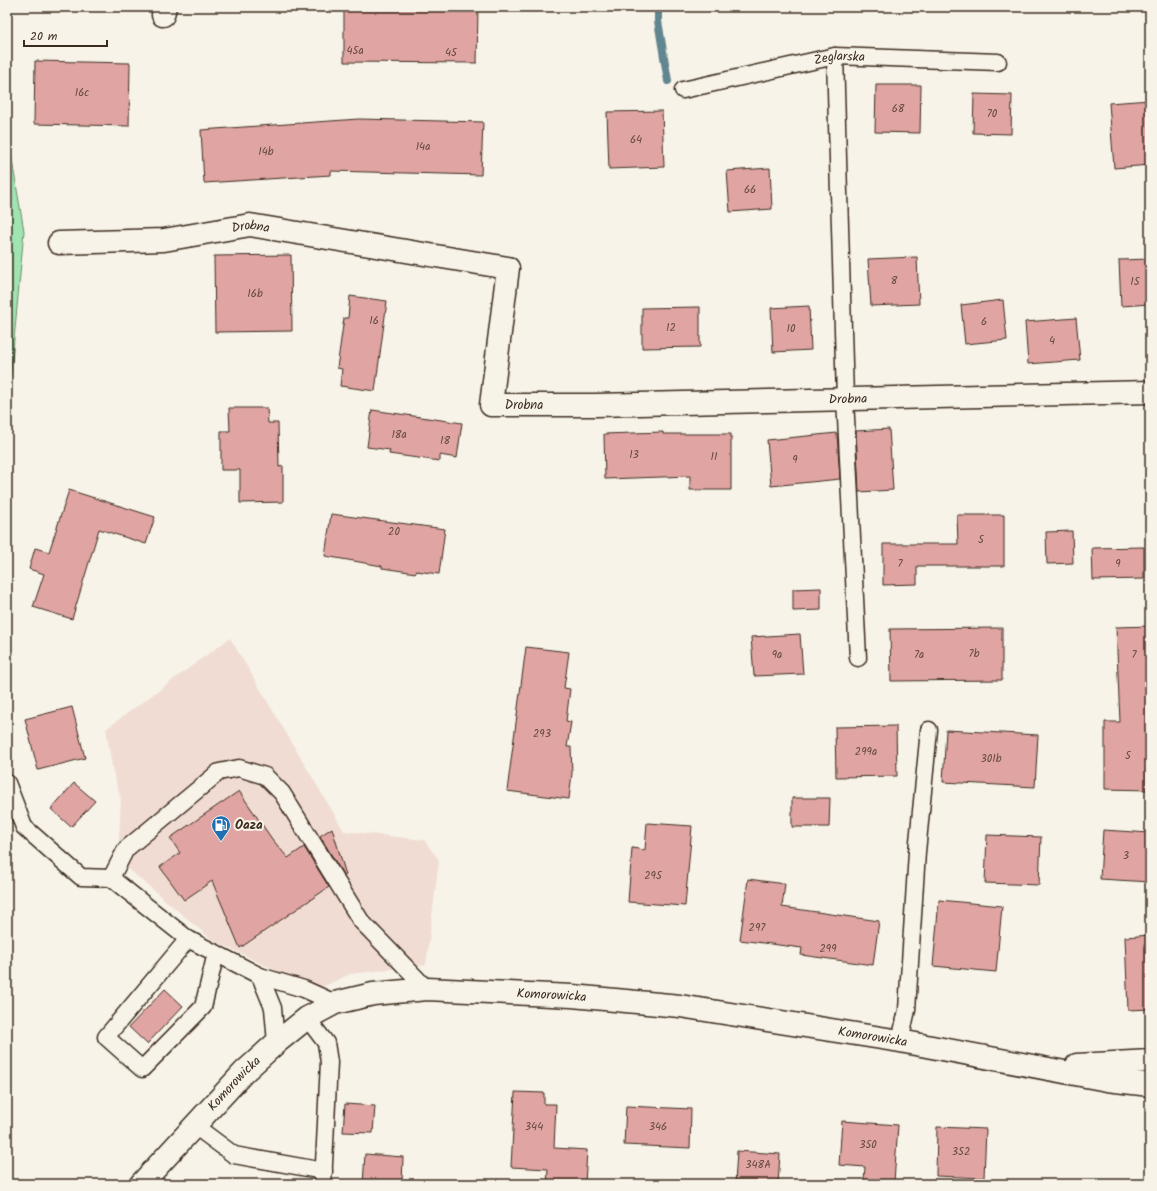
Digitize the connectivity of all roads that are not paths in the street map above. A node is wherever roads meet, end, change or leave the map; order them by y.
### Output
1 (836, 56) junction
2 (998, 62) dead end
3 (683, 90) dead end
4 (59, 243) dead end
5 (1150, 392) edge
6 (845, 398) junction
7 (858, 658) dead end
8 (929, 730) dead end
9 (7, 783) edge
10 (111, 878) junction
11 (188, 940) junction
12 (216, 953) junction
13 (260, 976) junction
14 (427, 989) junction
15 (335, 1003) junction
16 (307, 1018) junction
17 (900, 1041) junction
18 (276, 1043) junction
19 (1150, 1061) edge
20 (1031, 1065) junction
21 (1150, 1085) edge
22 (194, 1126) junction
23 (323, 1177) edge
24 (141, 1184) edge

1 - 2 lane, Żeglarska
1 - 3 lane, Żeglarska
1 - 6 lane
4 - 6 street, Drobna
5 - 6 street, Drobna
6 - 7 lane
8 - 17 lane
9 - 10 lane
10 - 11 lane
10 - 14 lane
11 - 12 lane
11 - 12 lane
12 - 13 lane
13 - 15 lane
13 - 18 lane
14 - 15 street, Komorowicka
14 - 17 street, Komorowicka
15 - 16 street, Komorowicka
16 - 18 street, Komorowicka
16 - 23 lane
17 - 20 street, Komorowicka
18 - 22 street, Komorowicka
19 - 20 street, Komorowicka
20 - 21 street, Komorowicka
22 - 23 lane
22 - 24 street, Komorowicka

